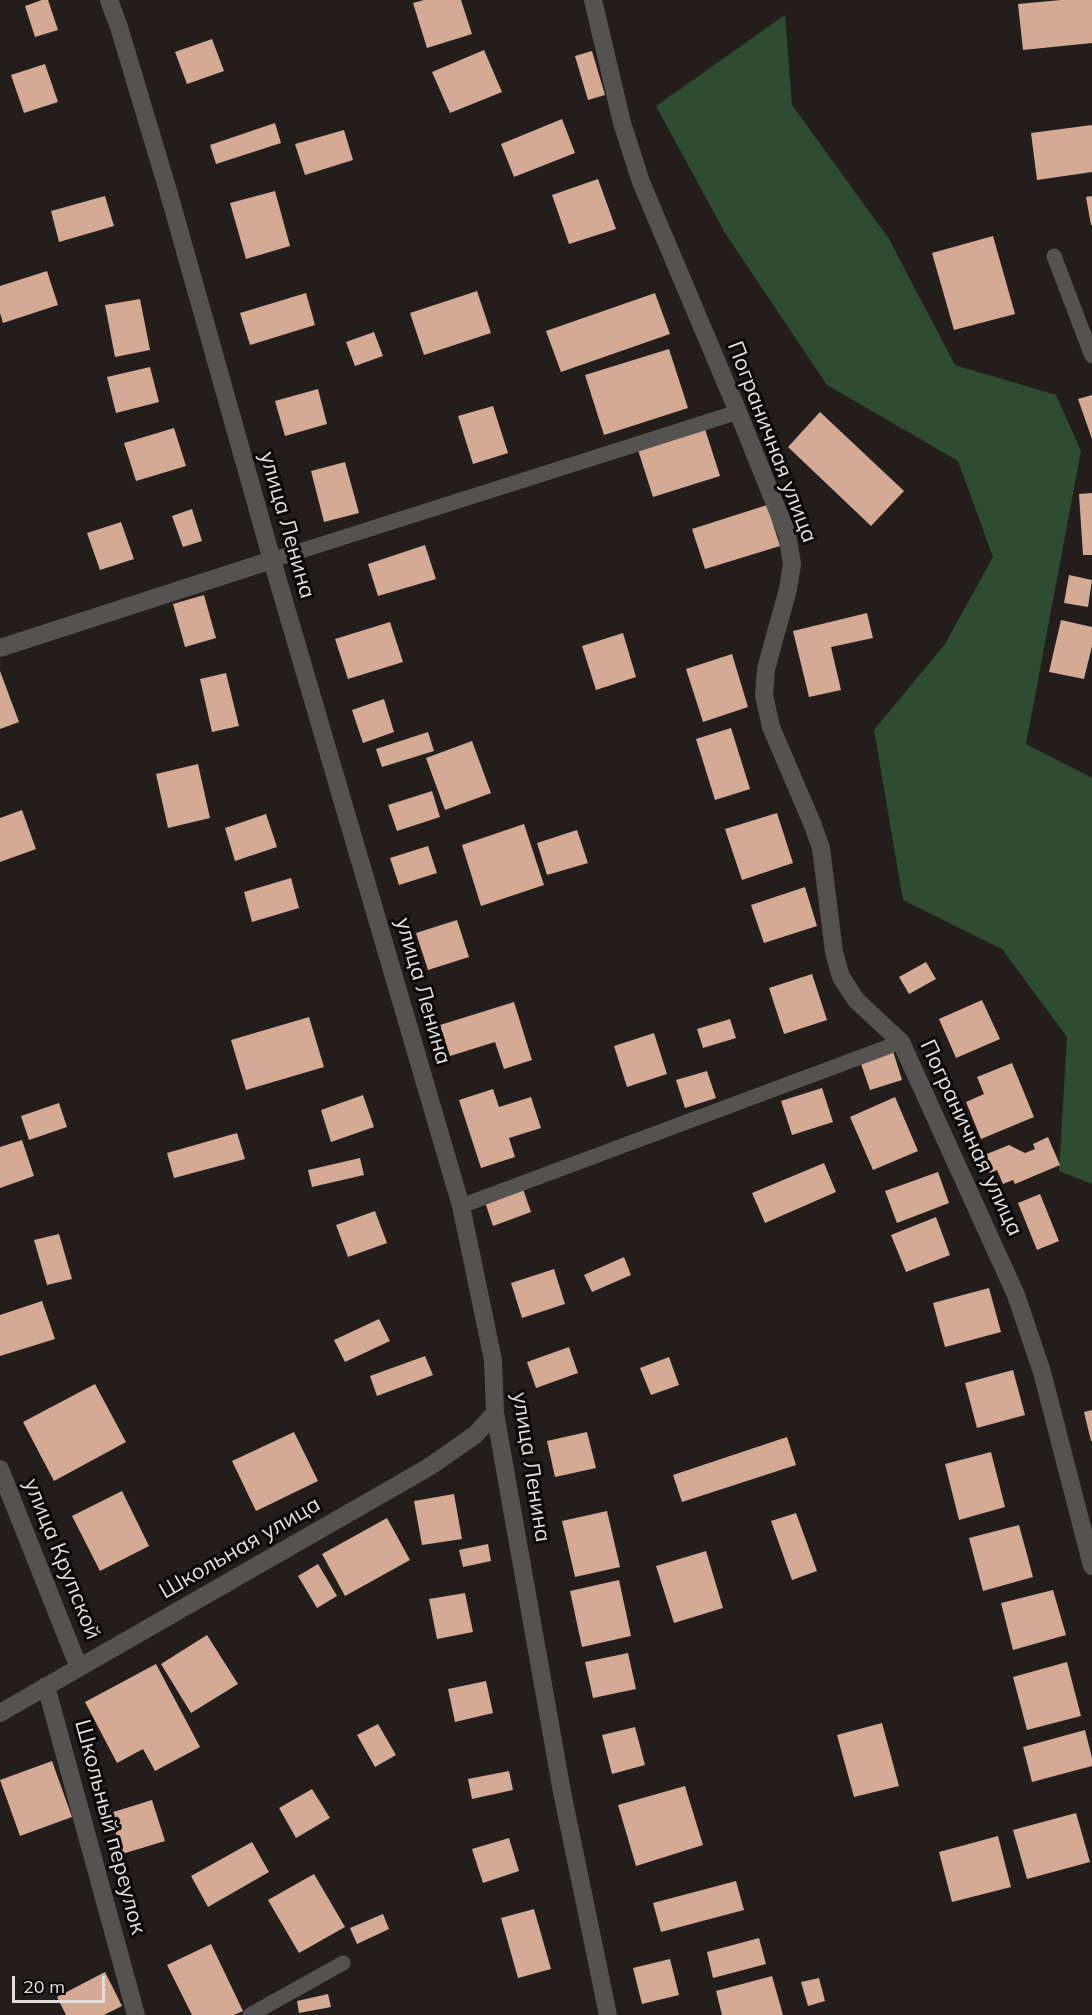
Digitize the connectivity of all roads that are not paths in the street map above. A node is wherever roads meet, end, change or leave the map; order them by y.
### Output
1 (109, 0) edge
2 (593, 0) edge
3 (1054, 256) dead end
4 (1092, 356) edge
5 (738, 412) junction
6 (272, 560) junction
7 (0, 648) edge
8 (901, 1042) junction
9 (461, 1206) junction
10 (495, 1413) junction
11 (0, 1469) edge
12 (1092, 1566) edge
13 (79, 1668) junction
14 (46, 1686) junction
15 (0, 1713) edge
16 (343, 1963) dead end
17 (136, 2015) edge
18 (250, 2015) edge
19 (608, 2015) edge

1 - 6 street, улица Ленина
2 - 5 street, Пограничная улица
3 - 4 lane
5 - 6 lane
5 - 8 street, Пограничная улица
6 - 7 street
6 - 9 street, улица Ленина
8 - 9 lane
8 - 12 street, Пограничная улица
9 - 10 street, улица Ленина
10 - 13 street, Школьная улица
10 - 19 street, улица Ленина
11 - 13 street, улица Крупской
13 - 14 street, Школьная улица
14 - 15 street, Школьная улица
14 - 17 street, Школьный переулок
16 - 18 lane

